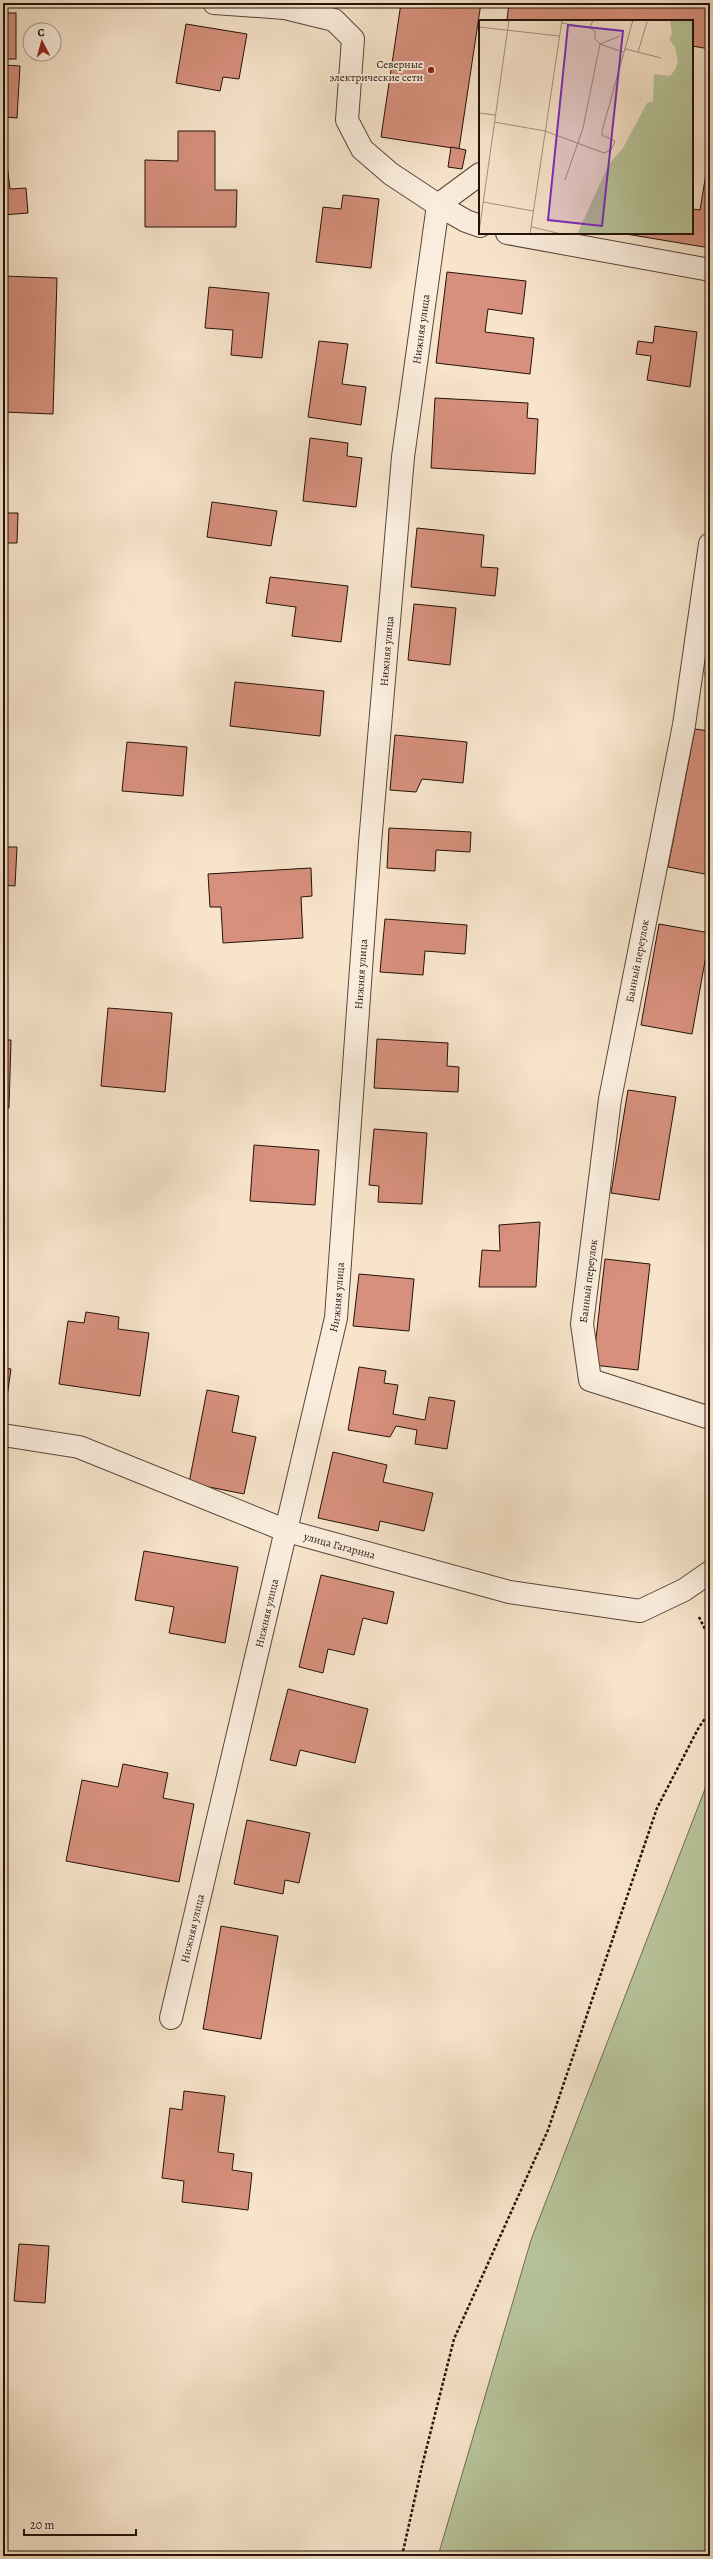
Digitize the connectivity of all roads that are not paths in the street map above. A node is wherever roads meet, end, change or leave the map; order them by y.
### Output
1 (214, 3) edge
2 (286, 5) edge
3 (479, 175) edge
4 (438, 205) junction
5 (479, 226) edge
6 (512, 234) edge
7 (710, 270) edge
8 (710, 544) edge
9 (710, 1418) edge
10 (3, 1435) edge
11 (287, 1531) junction
12 (710, 1572) edge
13 (171, 2018) dead end

1 - 2 street
2 - 4 street
3 - 4 street
4 - 5 street
4 - 11 street, Нижняя улица
6 - 7 street
8 - 9 street, Банный переулок
10 - 11 street, улица Гагарина
11 - 12 street, улица Гагарина
11 - 13 street, Нижняя улица

